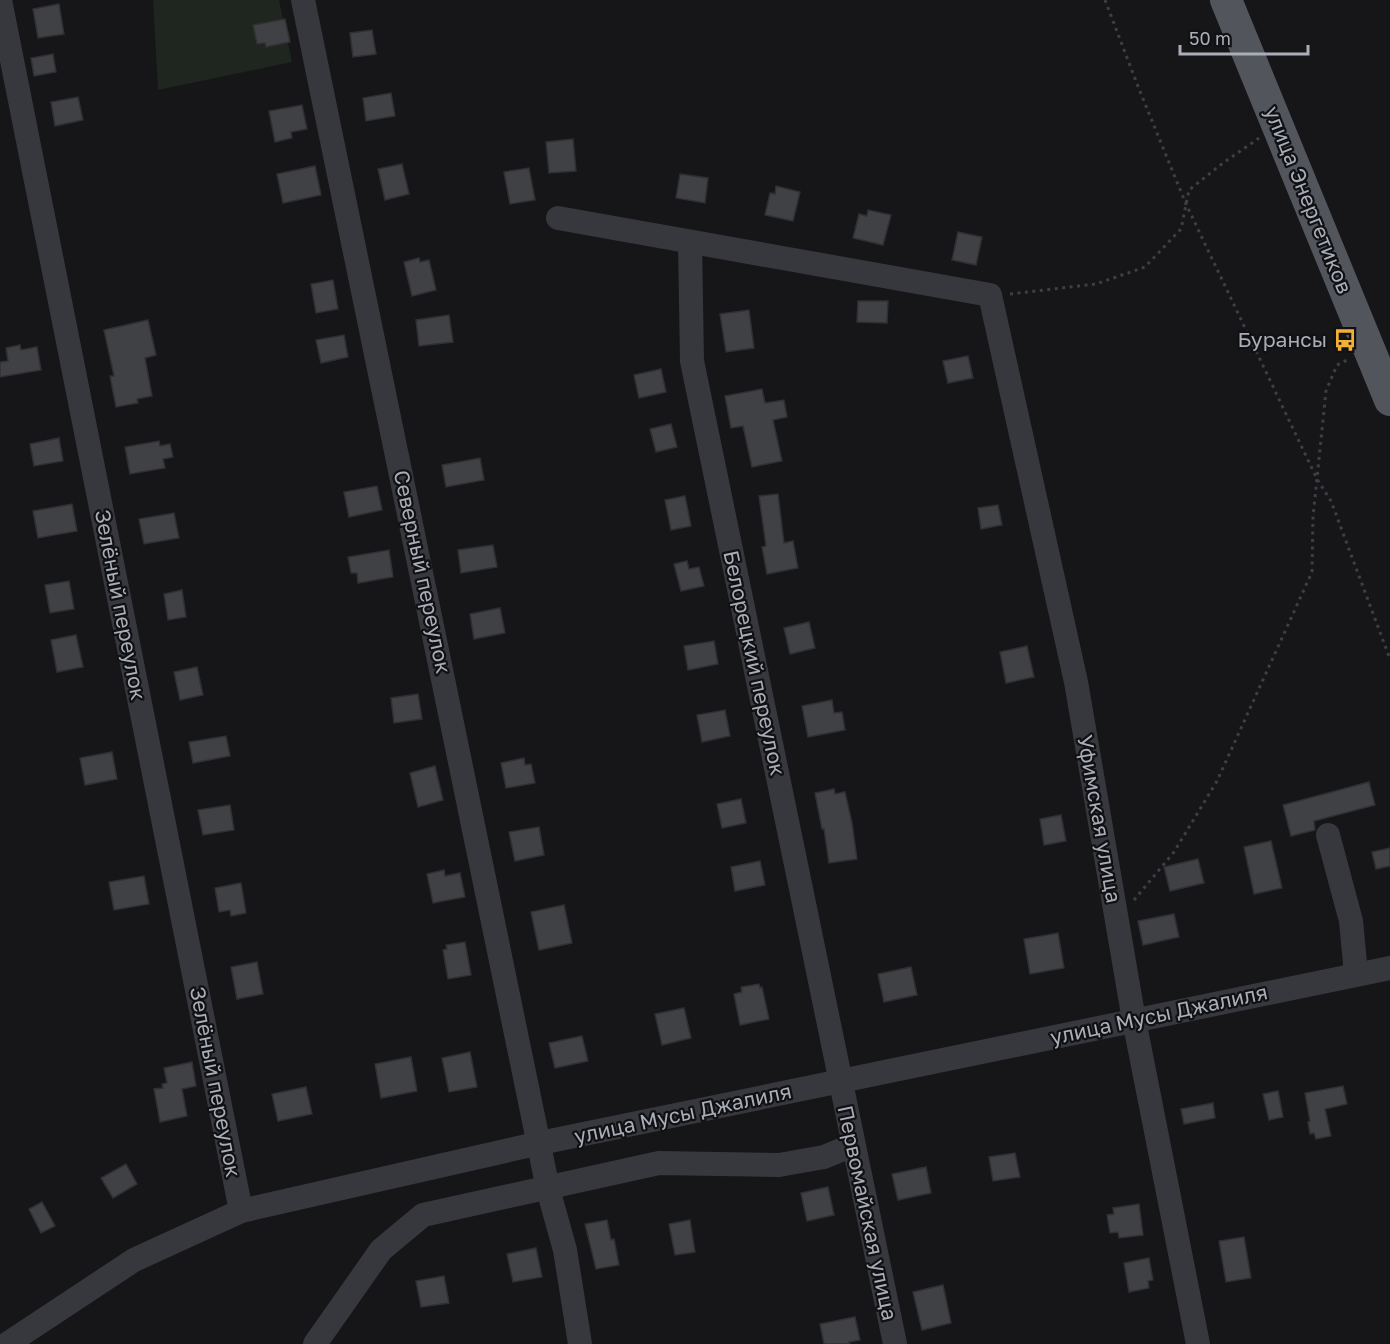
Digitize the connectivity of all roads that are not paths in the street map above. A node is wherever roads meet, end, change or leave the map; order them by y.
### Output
1 (0, 0) edge
2 (303, 0) edge
3 (1226, 0) edge
4 (558, 218) dead end
5 (690, 242) junction
6 (1382, 376) edge
7 (1328, 835) dead end
8 (1390, 968) edge
9 (1356, 974) junction
10 (1134, 1020) junction
11 (840, 1082) junction
12 (540, 1143) junction
13 (853, 1145) junction
14 (548, 1189) junction
15 (241, 1211) junction
16 (7, 1344) edge
17 (315, 1344) edge
18 (580, 1344) edge
19 (895, 1344) edge
20 (1198, 1344) edge

1 - 15 street, Зелёный переулок
2 - 12 street, Северный переулок
3 - 6 main road, улица Энергетиков
4 - 5 street
5 - 10 street, Уфимская улица
5 - 11 street, Белорецкий переулок
7 - 9 street
8 - 9 street, улица Мусы Джалиля
9 - 10 street, улица Мусы Джалиля
10 - 11 street, улица Мусы Джалиля
10 - 20 street, Уфимская улица
11 - 12 street, улица Мусы Джалиля
11 - 13 street, Первомайская улица
12 - 14 street, Северный переулок
12 - 15 street, улица Мусы Джалиля
13 - 14 street
13 - 19 street, Первомайская улица
14 - 17 street
14 - 18 street, Северный переулок
15 - 16 street, улица Мусы Джалиля

